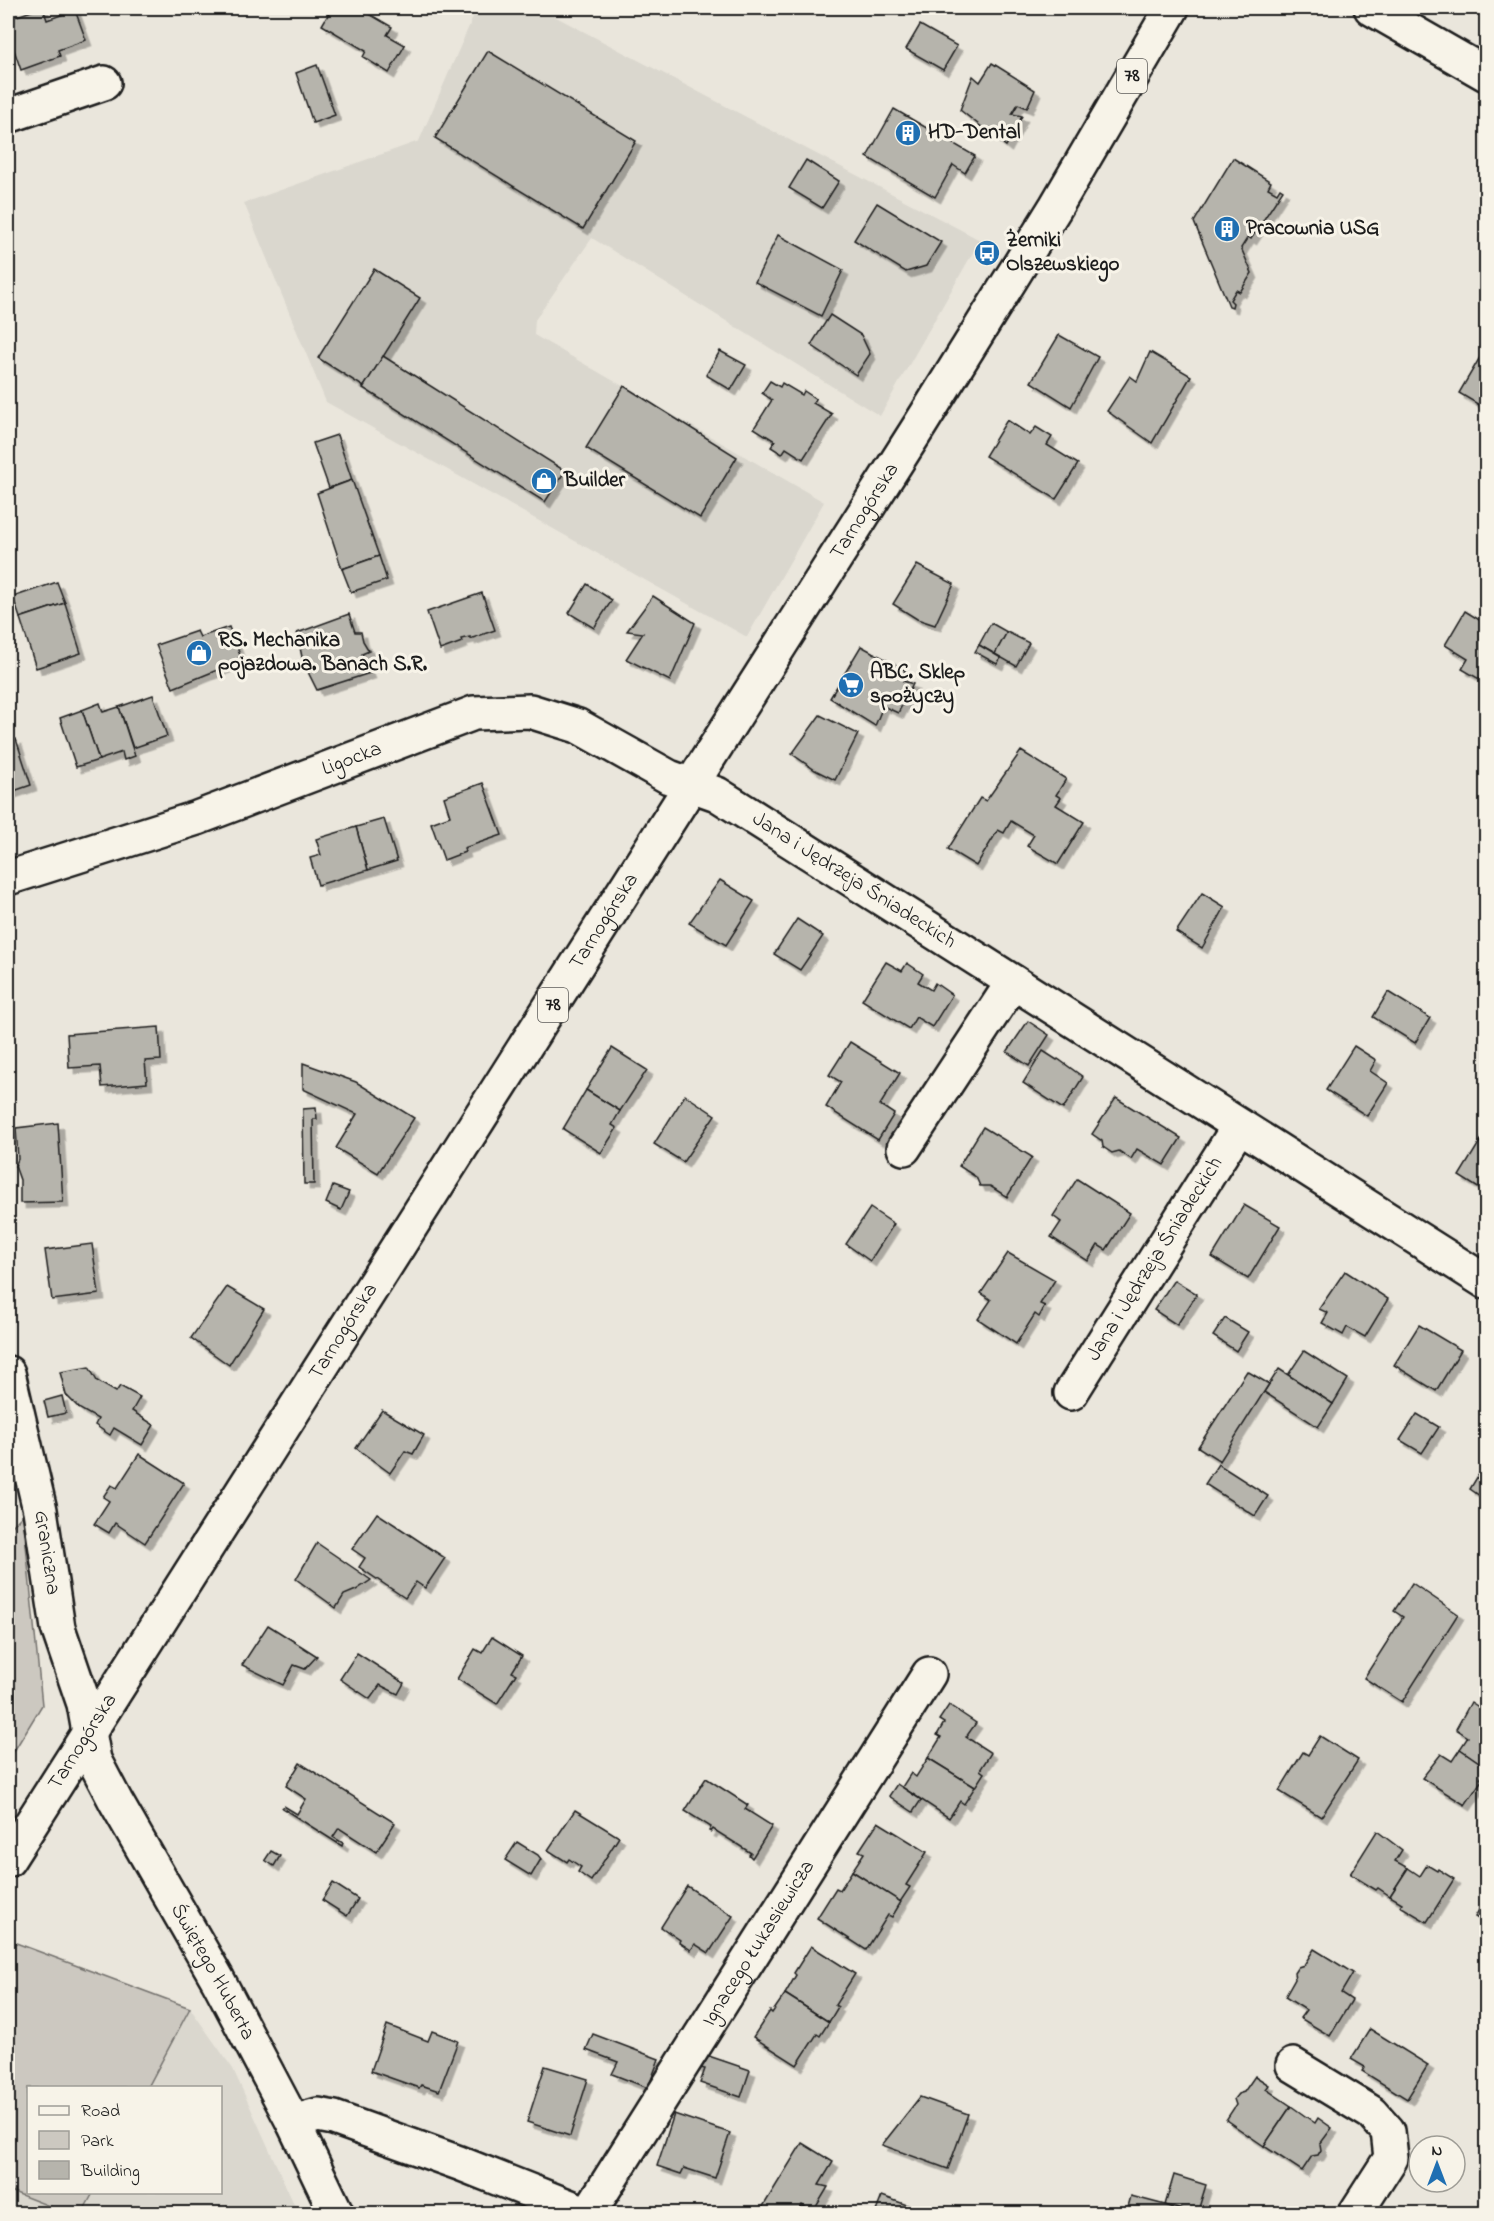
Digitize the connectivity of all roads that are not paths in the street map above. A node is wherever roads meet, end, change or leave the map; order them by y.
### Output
1 (1172, 8) edge
2 (1371, 8) edge
3 (1486, 74) edge
4 (104, 83) dead end
5 (8, 116) edge
6 (693, 785) junction
7 (8, 878) edge
8 (1013, 982) junction
9 (1239, 1126) junction
10 (904, 1148) dead end
11 (1486, 1282) edge
12 (8, 1373) edge
13 (1071, 1393) dead end
14 (929, 1674) dead end
15 (89, 1732) junction
16 (8, 1860) edge
17 (1293, 2065) dead end
18 (293, 2122) junction
19 (337, 2214) edge
20 (588, 2214) edge
21 (1355, 2214) edge

1 - 6 street, Tarnogórska / 78
2 - 3 street
4 - 5 street
6 - 7 street, Ligocka
6 - 8 street, Jana i Jędrzeja Śniadeckich
6 - 15 street, Tarnogórska / 78
8 - 9 street, Jana i Jędrzeja Śniadeckich
8 - 10 street
9 - 11 street, Jana i Jędrzeja Śniadeckich
9 - 13 street, Jana i Jędrzeja Śniadeckich
12 - 15 street, Graniczna
14 - 20 street, Ignacego Łukasiewicza
15 - 16 street, Tarnogórska / 78
15 - 18 street, Świętego Huberta
17 - 21 street
18 - 19 street, Świętego Huberta
18 - 20 street, Ignacego Łukasiewicza

